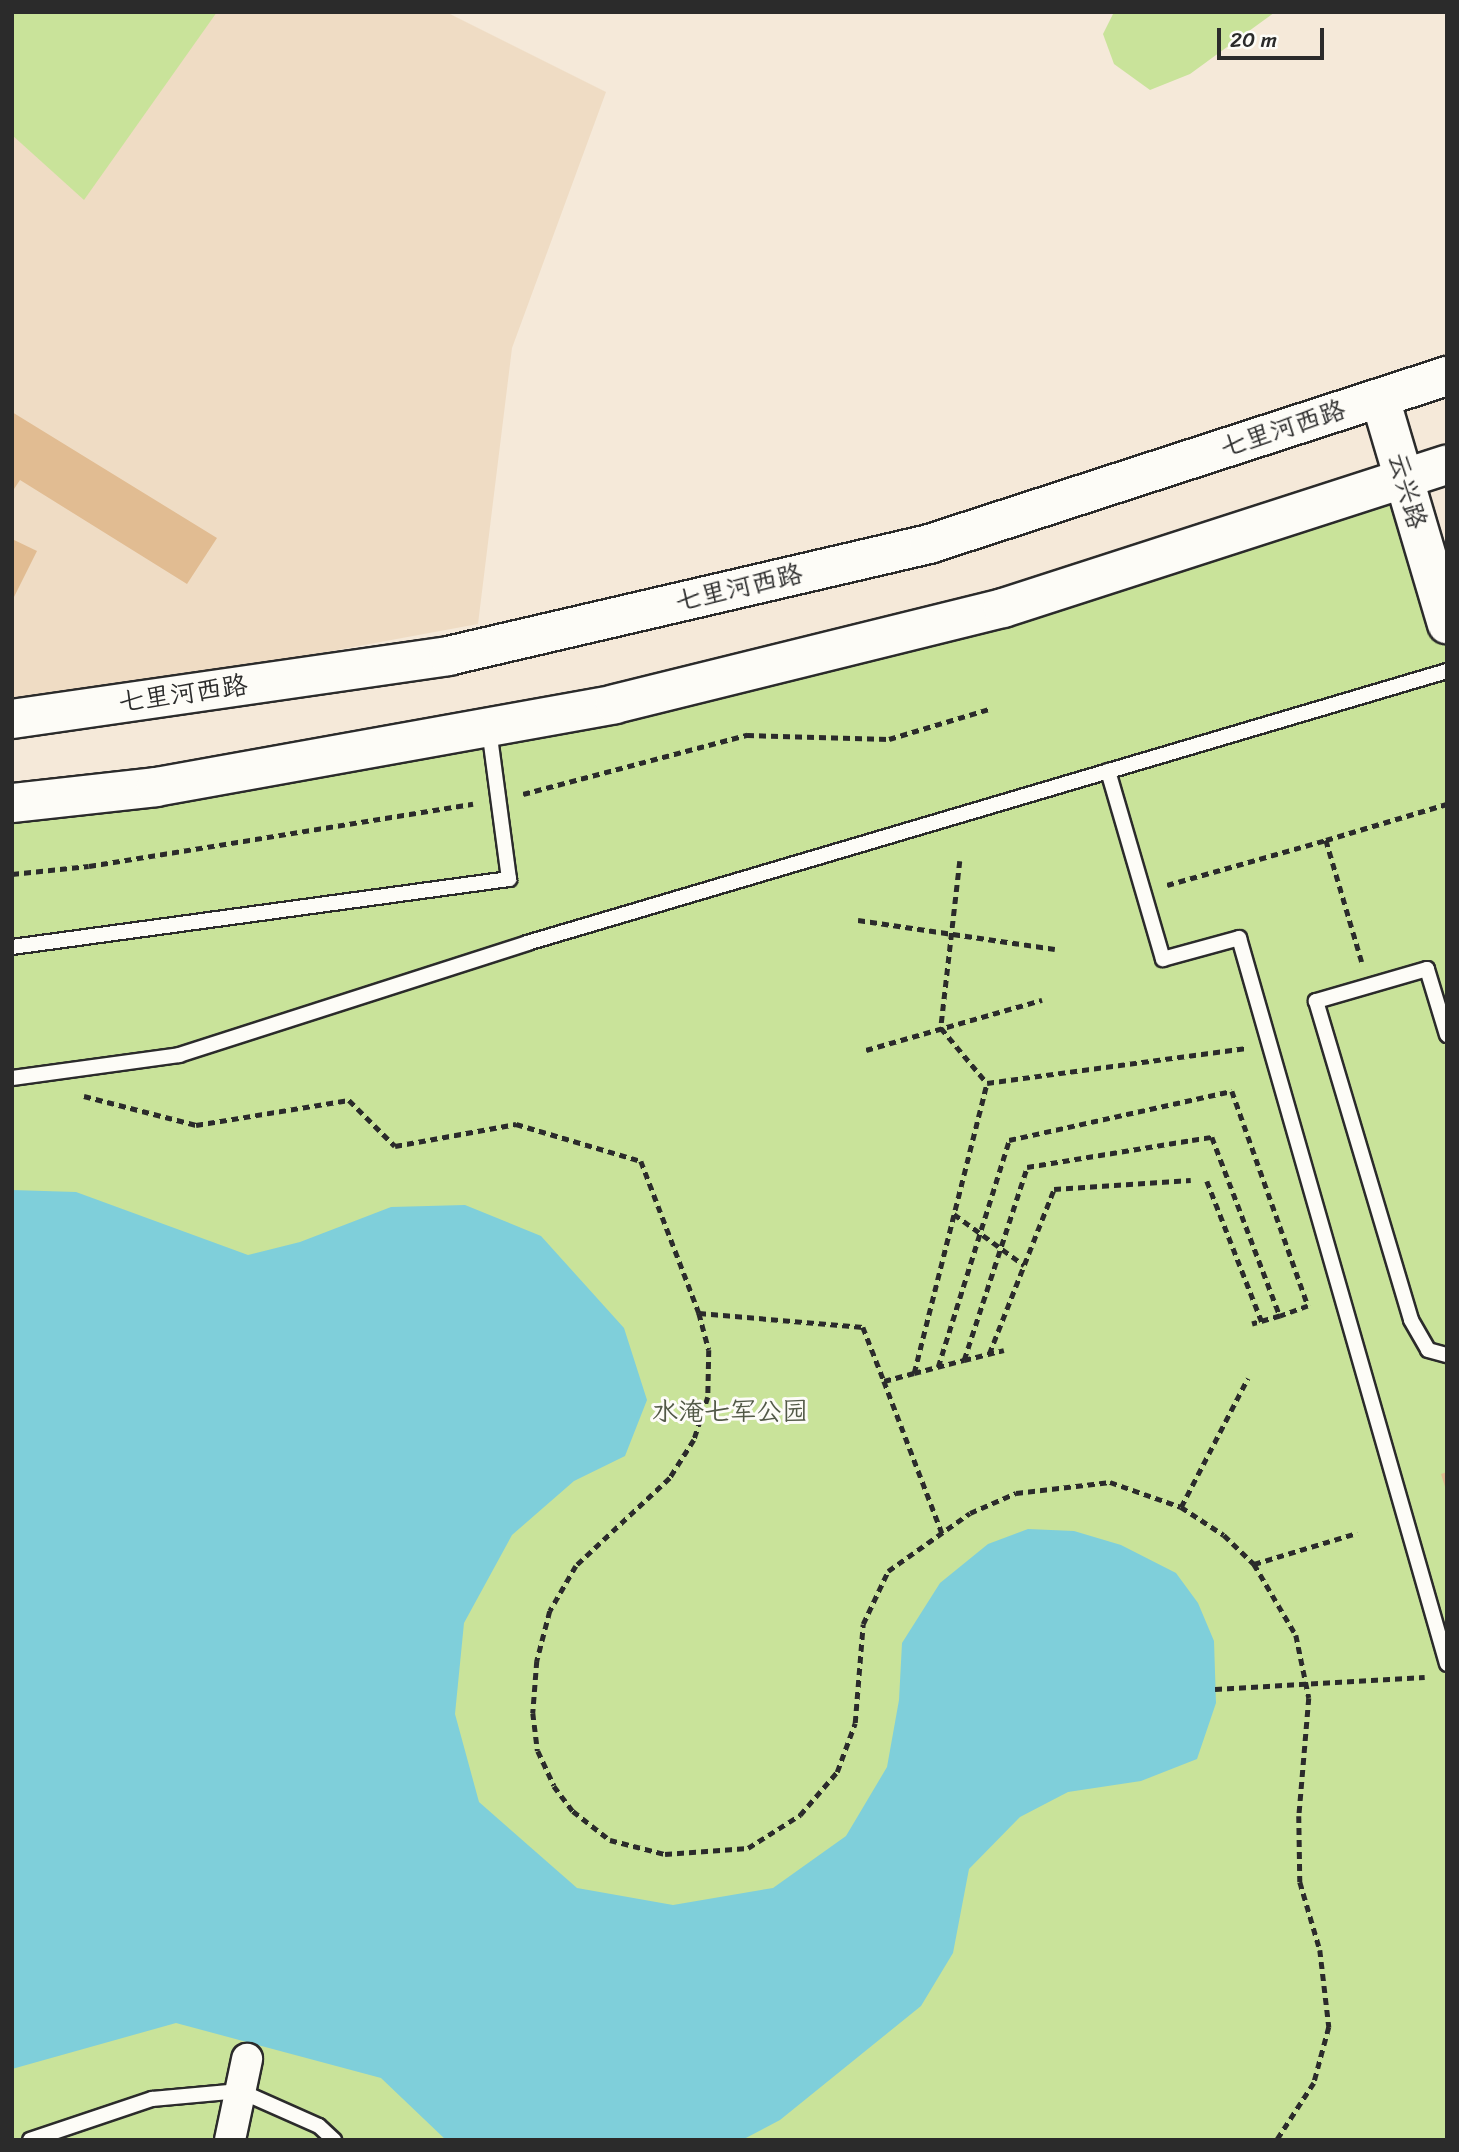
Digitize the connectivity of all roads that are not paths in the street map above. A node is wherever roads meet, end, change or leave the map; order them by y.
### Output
1 (1447, 376) edge
2 (1380, 398) junction
3 (1447, 465) edge
4 (1403, 479) junction
5 (1447, 624) edge
6 (1447, 671) edge
7 (12, 719) edge
8 (489, 727) junction
9 (1108, 771) junction
10 (12, 803) edge
11 (12, 947) edge
12 (1447, 1035) edge
13 (16, 1078) edge
14 (1447, 1355) edge
15 (1447, 1664) edge
16 (247, 2059) dead end
17 (240, 2091) junction
18 (30, 2140) edge
19 (230, 2140) edge
20 (334, 2140) edge

1 - 2 street, 七里河西路
2 - 4 street, 云兴路
2 - 7 street, 七里河西路
3 - 4 street
4 - 5 street, 云兴路
4 - 8 street
6 - 9 lane
8 - 10 street
8 - 11 lane
9 - 13 lane
9 - 15 lane
12 - 14 lane
16 - 17 street
17 - 18 lane
17 - 19 street
17 - 20 lane

